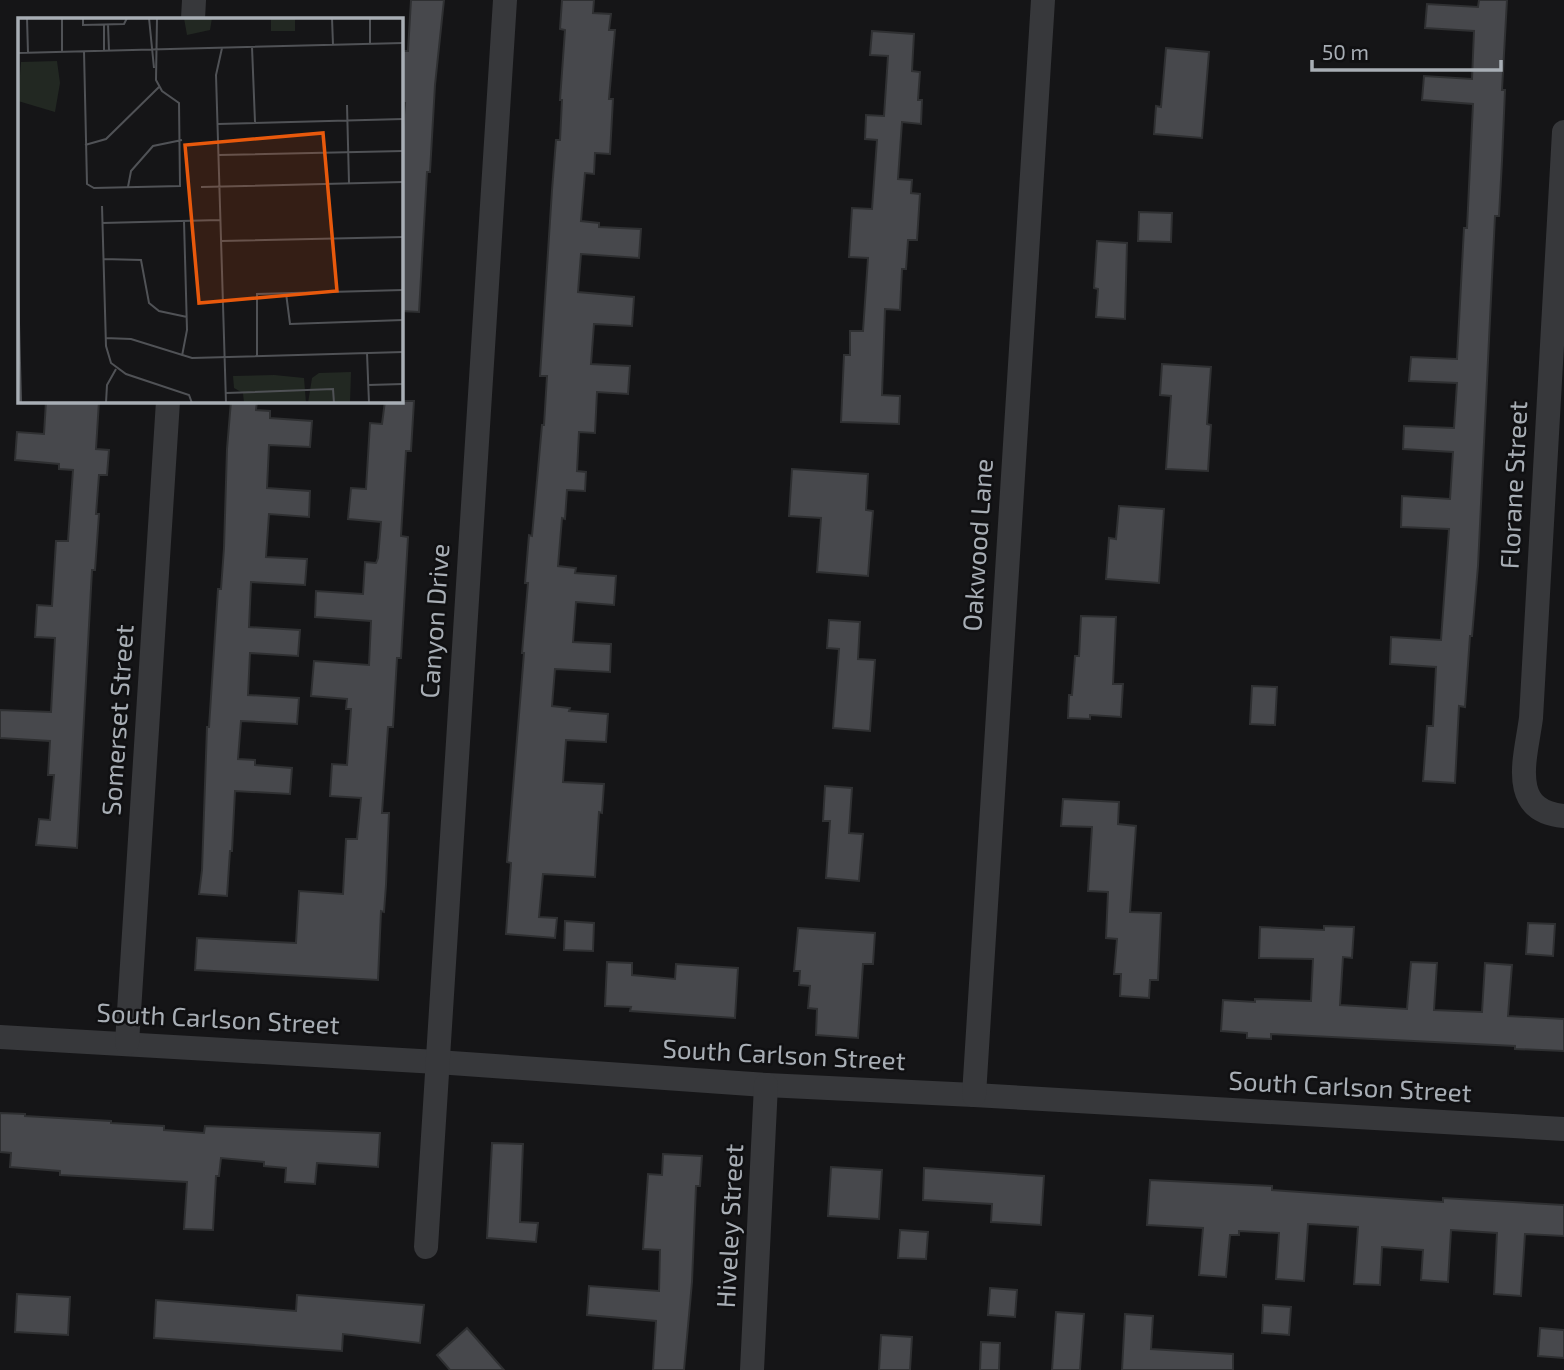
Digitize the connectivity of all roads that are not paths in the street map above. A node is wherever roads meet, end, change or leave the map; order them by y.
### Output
1 (194, 0) edge
2 (505, 0) edge
3 (1043, 0) edge
4 (193, 18) edge
5 (1564, 132) edge
6 (169, 402) edge
7 (1553, 510) edge
8 (1564, 816) edge
9 (0, 1037) edge
10 (127, 1043) junction
11 (437, 1062) junction
12 (766, 1085) junction
13 (974, 1095) junction
14 (1564, 1129) edge
15 (426, 1247) dead end
16 (752, 1370) edge

1 - 4 street
2 - 11 street, Canyon Drive
3 - 13 street, Oakwood Lane
5 - 7 street, Florane Street
6 - 10 street, Somerset Street
7 - 8 street, Florane Street
9 - 10 street, South Carlson Street
10 - 11 street, South Carlson Street
11 - 12 street, South Carlson Street
11 - 15 street, Canyon Drive
12 - 13 street, South Carlson Street
12 - 16 street, Hiveley Street
13 - 14 street, South Carlson Street

